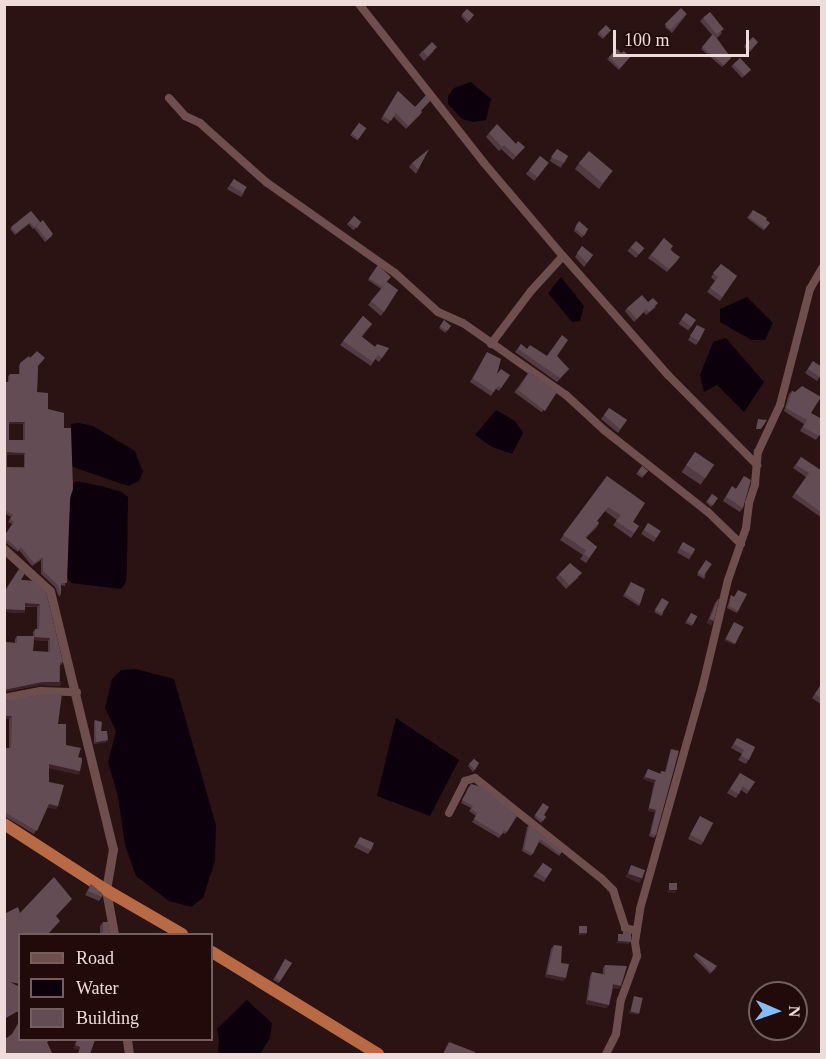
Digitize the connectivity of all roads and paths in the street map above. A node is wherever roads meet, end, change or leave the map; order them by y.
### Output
1 (359, 4) edge
2 (169, 98) dead end
3 (563, 256) junction
4 (822, 268) edge
5 (491, 344) junction
6 (757, 465) junction
7 (741, 544) junction
8 (4, 549) edge
9 (77, 692) junction
10 (4, 698) edge
11 (449, 813) dead end
12 (4, 824) edge
13 (106, 890) junction
14 (637, 931) junction
15 (114, 933) edge
16 (180, 933) edge
17 (213, 953) edge
18 (378, 1054) edge
19 (606, 1054) edge

1 - 3 street
2 - 5 street
3 - 5 street
3 - 6 street
4 - 6 street
5 - 7 street
6 - 7 street
7 - 14 street
8 - 9 street
9 - 10 street
9 - 13 street
11 - 14 street
12 - 13 highway
13 - 15 street
13 - 16 highway
14 - 19 street
17 - 18 highway

